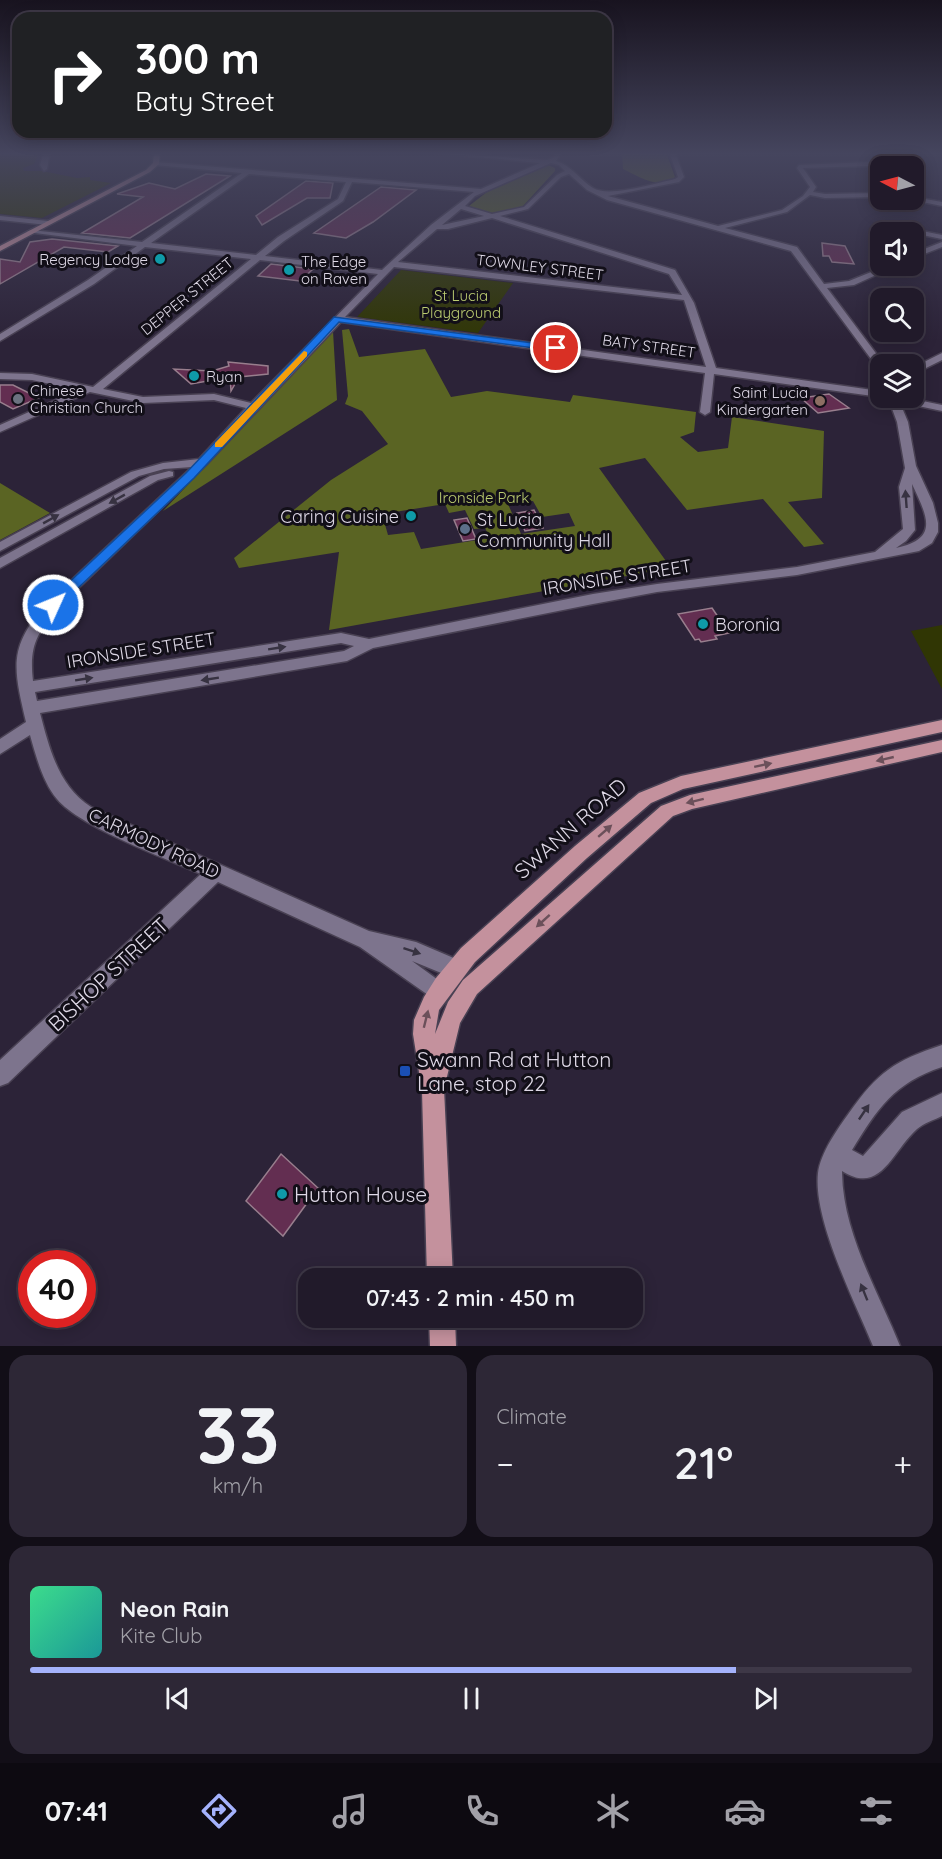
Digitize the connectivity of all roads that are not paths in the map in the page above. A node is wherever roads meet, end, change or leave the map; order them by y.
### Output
1 (64, 215) edge
2 (185, 215) edge
3 (318, 215) edge
4 (449, 215) edge
5 (488, 215) edge
6 (497, 215) edge
7 (671, 215) edge
8 (751, 215) edge
9 (778, 215) edge
10 (492, 216) junction
11 (0, 218) edge
12 (48, 223) junction
13 (706, 225) junction
14 (433, 228) junction
15 (718, 228) junction
16 (31, 232) junction
17 (924, 235) edge
18 (941, 242) edge
19 (142, 244) junction
20 (0, 249) edge
21 (924, 251) edge
22 (259, 257) junction
23 (391, 264) junction
24 (383, 272) junction
25 (870, 275) edge
26 (824, 286) junction
27 (685, 298) junction
28 (337, 319) junction
29 (0, 338) edge
30 (872, 354) edge
31 (942, 356) edge
32 (924, 366) edge
33 (711, 370) junction
34 (0, 376) edge
35 (850, 388) junction
36 (870, 388) edge
37 (91, 390) junction
38 (870, 392) edge
39 (924, 401) edge
40 (253, 407) junction
41 (942, 407) edge
42 (898, 408) edge
43 (906, 408) edge
44 (705, 412) dead end
45 (901, 417) junction
46 (0, 429) edge
47 (203, 462) junction
48 (911, 468) junction
49 (190, 476) junction
50 (136, 489) junction
51 (163, 500) junction
52 (0, 547) edge
53 (873, 556) junction
54 (0, 564) edge
55 (369, 644) junction
56 (26, 688) junction
57 (34, 716) junction
58 (942, 726) edge
59 (942, 746) edge
60 (0, 748) edge
61 (216, 872) junction
62 (367, 940) junction
63 (456, 969) junction
64 (438, 992) junction
65 (462, 997) junction
66 (942, 1056) edge
67 (0, 1075) edge
68 (433, 1091) junction
69 (942, 1104) edge
70 (837, 1154) junction
71 (440, 1268) edge
72 (442, 1328) edge
73 (443, 1346) edge
74 (887, 1346) edge

1 - 12 main road
2 - 19 street
3 - 22 street, DEPPER STREET
4 - 14 street, CARMODY ROAD
5 - 10 street
6 - 10 street
7 - 13 street
8 - 13 street
9 - 15 street
10 - 14 street
10 - 27 street
11 - 12 street
12 - 16 main road
13 - 15 street
14 - 23 street, CARMODY ROAD
15 - 26 street
16 - 19 street
16 - 20 main road
17 - 18 street
18 - 21 street
19 - 22 street
19 - 29 street
22 - 24 street
22 - 37 street, DEPPER STREET
23 - 24 street, CARMODY ROAD
23 - 27 street, TOWNLEY STREET
24 - 28 street, CARMODY ROAD
25 - 26 street
26 - 30 street
27 - 33 street
28 - 33 street, BATY STREET
28 - 40 street, CARMODY ROAD
31 - 32 street
33 - 35 street, BATY STREET
33 - 44 street
34 - 37 street
35 - 36 street, BATY STREET
35 - 38 street, BATY STREET
37 - 40 street
37 - 46 street, DEPPER STREET
39 - 41 street
40 - 47 street, CARMODY ROAD
42 - 45 street, IRONSIDE STREET
43 - 45 street
45 - 48 street, IRONSIDE STREET
47 - 49 street, CARMODY ROAD
52 -> 47 street
53 -> 48 street, IRONSIDE STREET
48 - 53 street, IRONSIDE STREET
49 - 50 street
49 - 51 street, CARMODY ROAD
50 - 51 street
50 -> 54 street
51 - 56 street, CARMODY ROAD
53 - 55 street, IRONSIDE STREET
56 -> 55 street, IRONSIDE STREET
55 -> 57 street, IRONSIDE STREET
56 - 57 street, CARMODY ROAD
57 - 60 street
57 - 61 street, CARMODY ROAD
63 -> 58 main road, SWANN ROAD
59 -> 65 main road, SWANN ROAD
61 - 62 street, CARMODY ROAD
61 - 67 street, BISHOP STREET
62 -> 63 street, CARMODY ROAD
62 - 64 street, CARMODY ROAD
63 - 64 main road, SWANN ROAD
63 - 65 main road
64 - 65 main road
68 -> 64 main road, SWANN ROAD
65 - 68 main road, SWANN ROAD
70 -> 66 street
68 - 71 main road, SWANN ROAD
69 - 70 street
74 -> 70 street
72 - 73 main road

